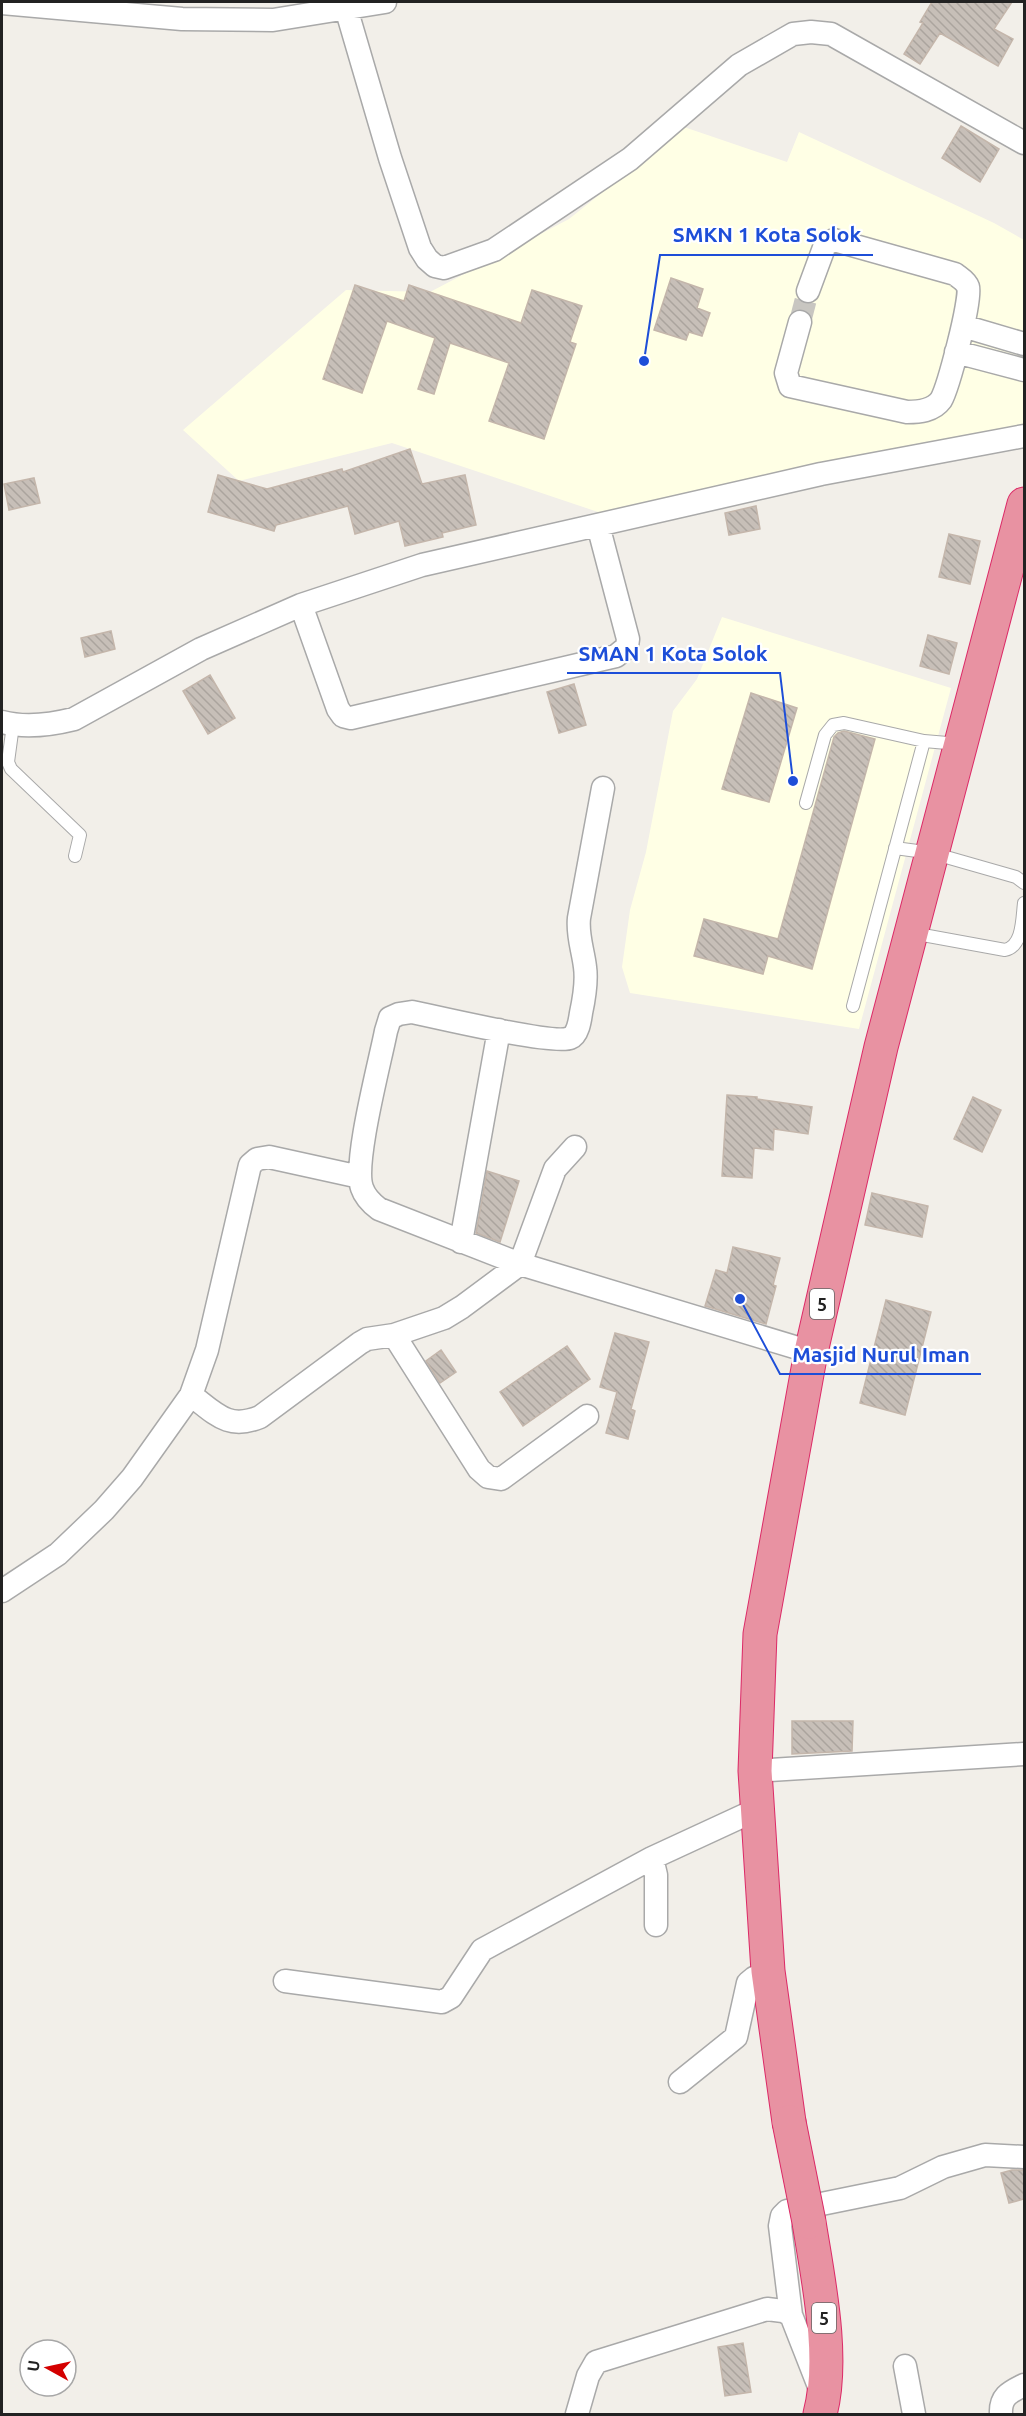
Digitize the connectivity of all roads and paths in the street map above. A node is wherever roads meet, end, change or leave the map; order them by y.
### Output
1 (385, 2) edge
2 (2, 3) edge
3 (346, 8) junction
4 (1024, 143) edge
5 (808, 291) tunnel mouth
6 (800, 322) tunnel mouth
7 (963, 326) junction
8 (1024, 344) edge
9 (956, 352) junction
10 (1024, 370) edge
11 (1024, 436) edge
12 (1024, 504) edge
13 (598, 525) junction
14 (301, 605) junction
15 (7, 724) edge
16 (924, 741) junction
17 (960, 744) junction
18 (603, 788) dead end
19 (806, 803) dead end
20 (895, 848) junction
21 (932, 853) junction
22 (75, 856) dead end
23 (1024, 884) edge
24 (1024, 903) edge
25 (910, 933) junction
26 (853, 1006) dead end
27 (499, 1030) junction
28 (575, 1147) dead end
29 (360, 1177) junction
30 (461, 1242) junction
31 (520, 1264) junction
32 (394, 1335) junction
33 (811, 1352) junction
34 (191, 1395) junction
35 (586, 1416) dead end
36 (2, 1590) edge
37 (1024, 1755) edge
38 (755, 1771) junction
39 (758, 1809) junction
40 (652, 1858) junction
41 (656, 1925) dead end
42 (768, 1971) junction
43 (285, 1981) dead end
44 (680, 2082) dead end
45 (1024, 2157) edge
46 (791, 2315) junction
47 (906, 2366) dead end
48 (1024, 2385) edge
49 (822, 2407) edge
50 (577, 2415) edge
51 (914, 2415) edge
52 (1000, 2415) edge

1 - 3 street
2 - 3 street
3 - 4 street
5 - 7 street
6 - 9 street
7 - 8 street
7 - 9 street
9 - 10 street
11 - 13 street
12 - 17 highway, 5
13 - 14 street
13 - 14 street
14 - 15 street
15 - 22 lane
16 - 17 lane
16 - 19 lane
16 - 20 lane
17 - 21 highway, 5
18 - 27 street
20 - 21 lane
20 - 26 lane
21 - 23 lane
21 - 25 highway, 5
24 - 25 lane
25 - 33 highway, 5
27 - 29 street
27 - 30 street
28 - 31 street
29 - 30 street
29 - 34 street
30 - 31 street
31 - 32 street
31 - 33 street
32 - 34 street
32 - 35 street
33 - 38 highway, 5
34 - 36 street
37 - 38 street
38 - 39 highway, 5
39 - 40 street
39 - 42 highway, 5
40 - 41 street
40 - 43 street
42 - 44 street
42 - 49 highway, 5, bridge
45 - 46 street
46 - 49 street
46 - 50 street
47 - 51 street
48 - 52 street

